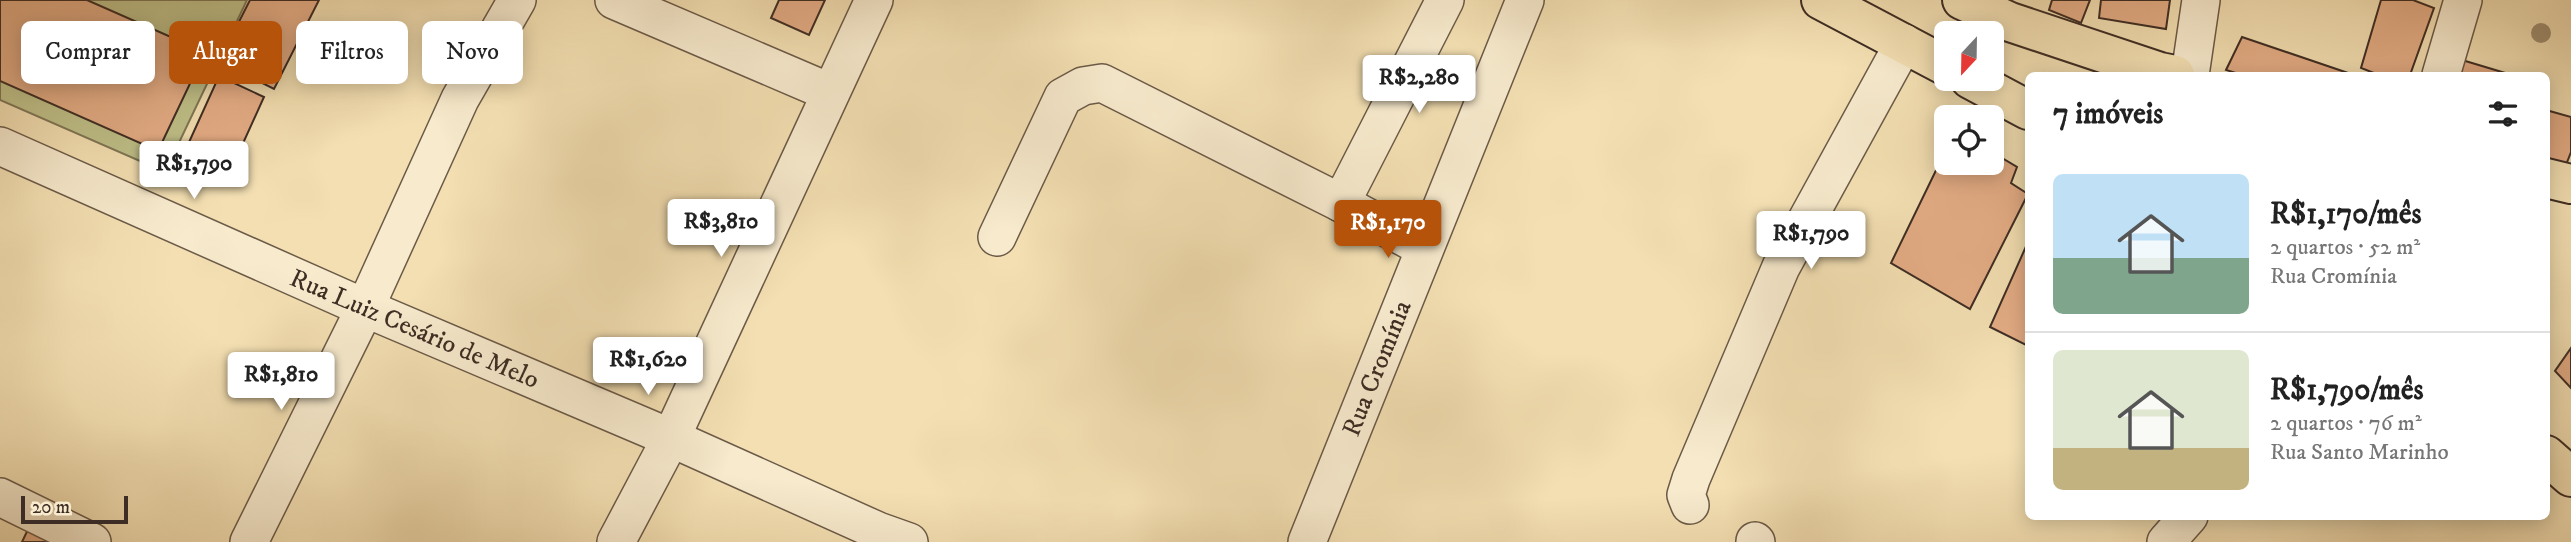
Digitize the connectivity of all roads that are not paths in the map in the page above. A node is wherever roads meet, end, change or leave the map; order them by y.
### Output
1 (517, 0) edge
2 (614, 0) edge
3 (874, 0) edge
4 (1445, 0) edge
5 (1525, 0) edge
6 (1821, 0) edge
7 (1962, 0) edge
8 (2201, 0) edge
9 (2463, 0) edge
10 (1904, 43) junction
11 (1934, 59) edge
12 (2109, 65) edge
13 (2152, 72) edge
14 (2172, 72) edge
15 (2442, 72) edge
16 (1992, 91) edge
17 (830, 92) junction
18 (2025, 108) edge
19 (0, 146) edge
20 (2550, 179) edge
21 (2571, 184) edge
22 (1341, 203) junction
23 (997, 237) dead end
24 (1424, 248) junction
25 (365, 308) junction
26 (671, 438) junction
27 (2550, 458) edge
28 (2571, 477) edge
29 (0, 497) edge
30 (1690, 505) dead end
31 (2185, 520) edge
32 (92, 542) edge
33 (249, 542) edge
34 (616, 542) edge
35 (909, 542) edge
36 (1307, 542) edge
37 (2166, 542) edge

1 - 25 street
2 - 17 street
3 - 17 street
4 - 22 street
5 - 24 street, Rua Cromínia
6 - 10 main road
7 - 12 main road
8 - 14 street
9 - 15 street
10 - 11 main road
10 - 30 street
12 - 13 main road
16 - 18 main road
17 - 26 street
19 - 25 street, Rua Luiz Cesário de Melo
20 - 21 main road
22 - 23 street
22 - 24 street
24 - 36 street, Rua Cromínia
25 - 26 street, Rua Luiz Cesário de Melo
25 - 33 street
26 - 34 street
26 - 35 street, Rua Luiz Cesário de Melo
27 - 28 main road
29 - 32 street
31 - 37 street

